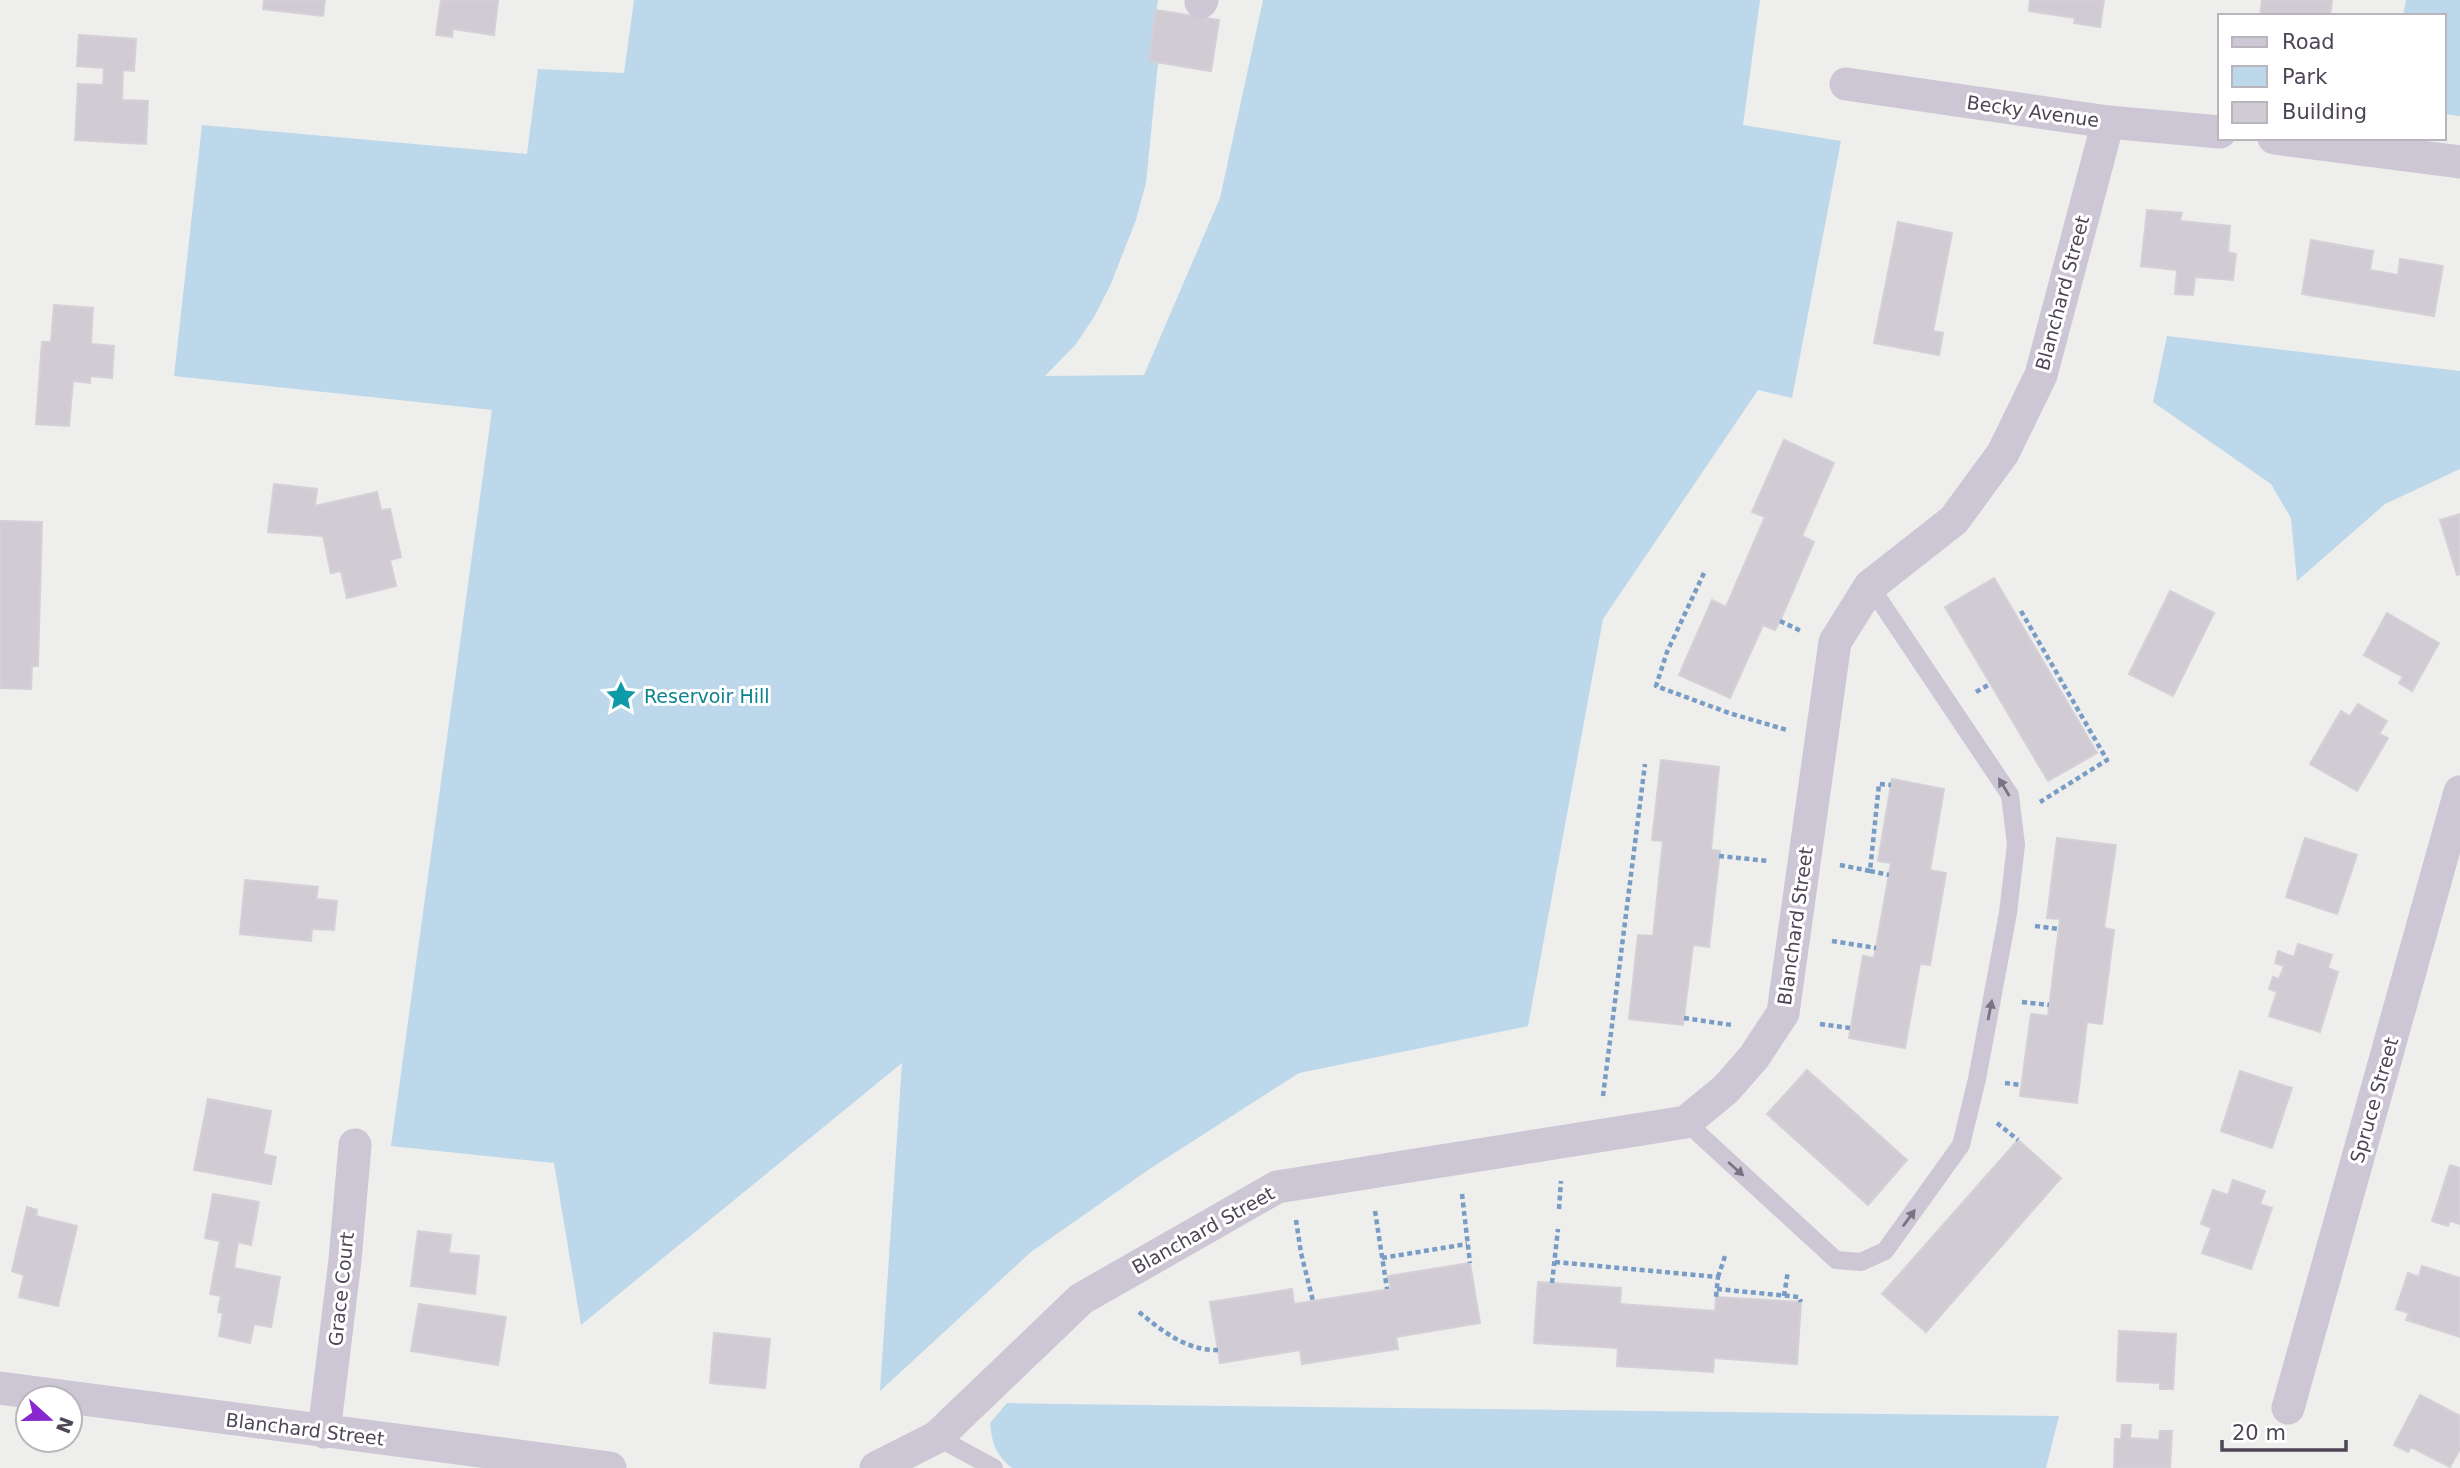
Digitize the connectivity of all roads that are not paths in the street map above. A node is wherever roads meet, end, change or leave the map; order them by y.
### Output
1 (1846, 84) dead end
2 (2108, 122) junction
3 (2218, 132) edge
4 (2290, 140) edge
5 (2460, 162) edge
6 (1870, 586) junction
7 (2460, 792) edge
8 (1686, 1122) junction
9 (355, 1145) dead end
10 (0, 1388) edge
11 (2288, 1408) dead end
12 (324, 1432) junction
13 (937, 1437) junction
14 (610, 1468) edge
15 (876, 1468) edge
16 (994, 1468) edge

1 - 2 street, Becky Avenue
2 - 3 street, Becky Avenue
2 - 6 street, Blanchard Street
4 - 5 street
6 - 8 street, Blanchard Street
8 -> 6 lane
7 - 11 street, Spruce Street
8 - 13 street, Blanchard Street
9 - 12 street, Grace Court
10 - 12 street, Blanchard Street
12 - 14 street, Blanchard Street
13 - 15 street, Blanchard Street
13 - 16 lane

